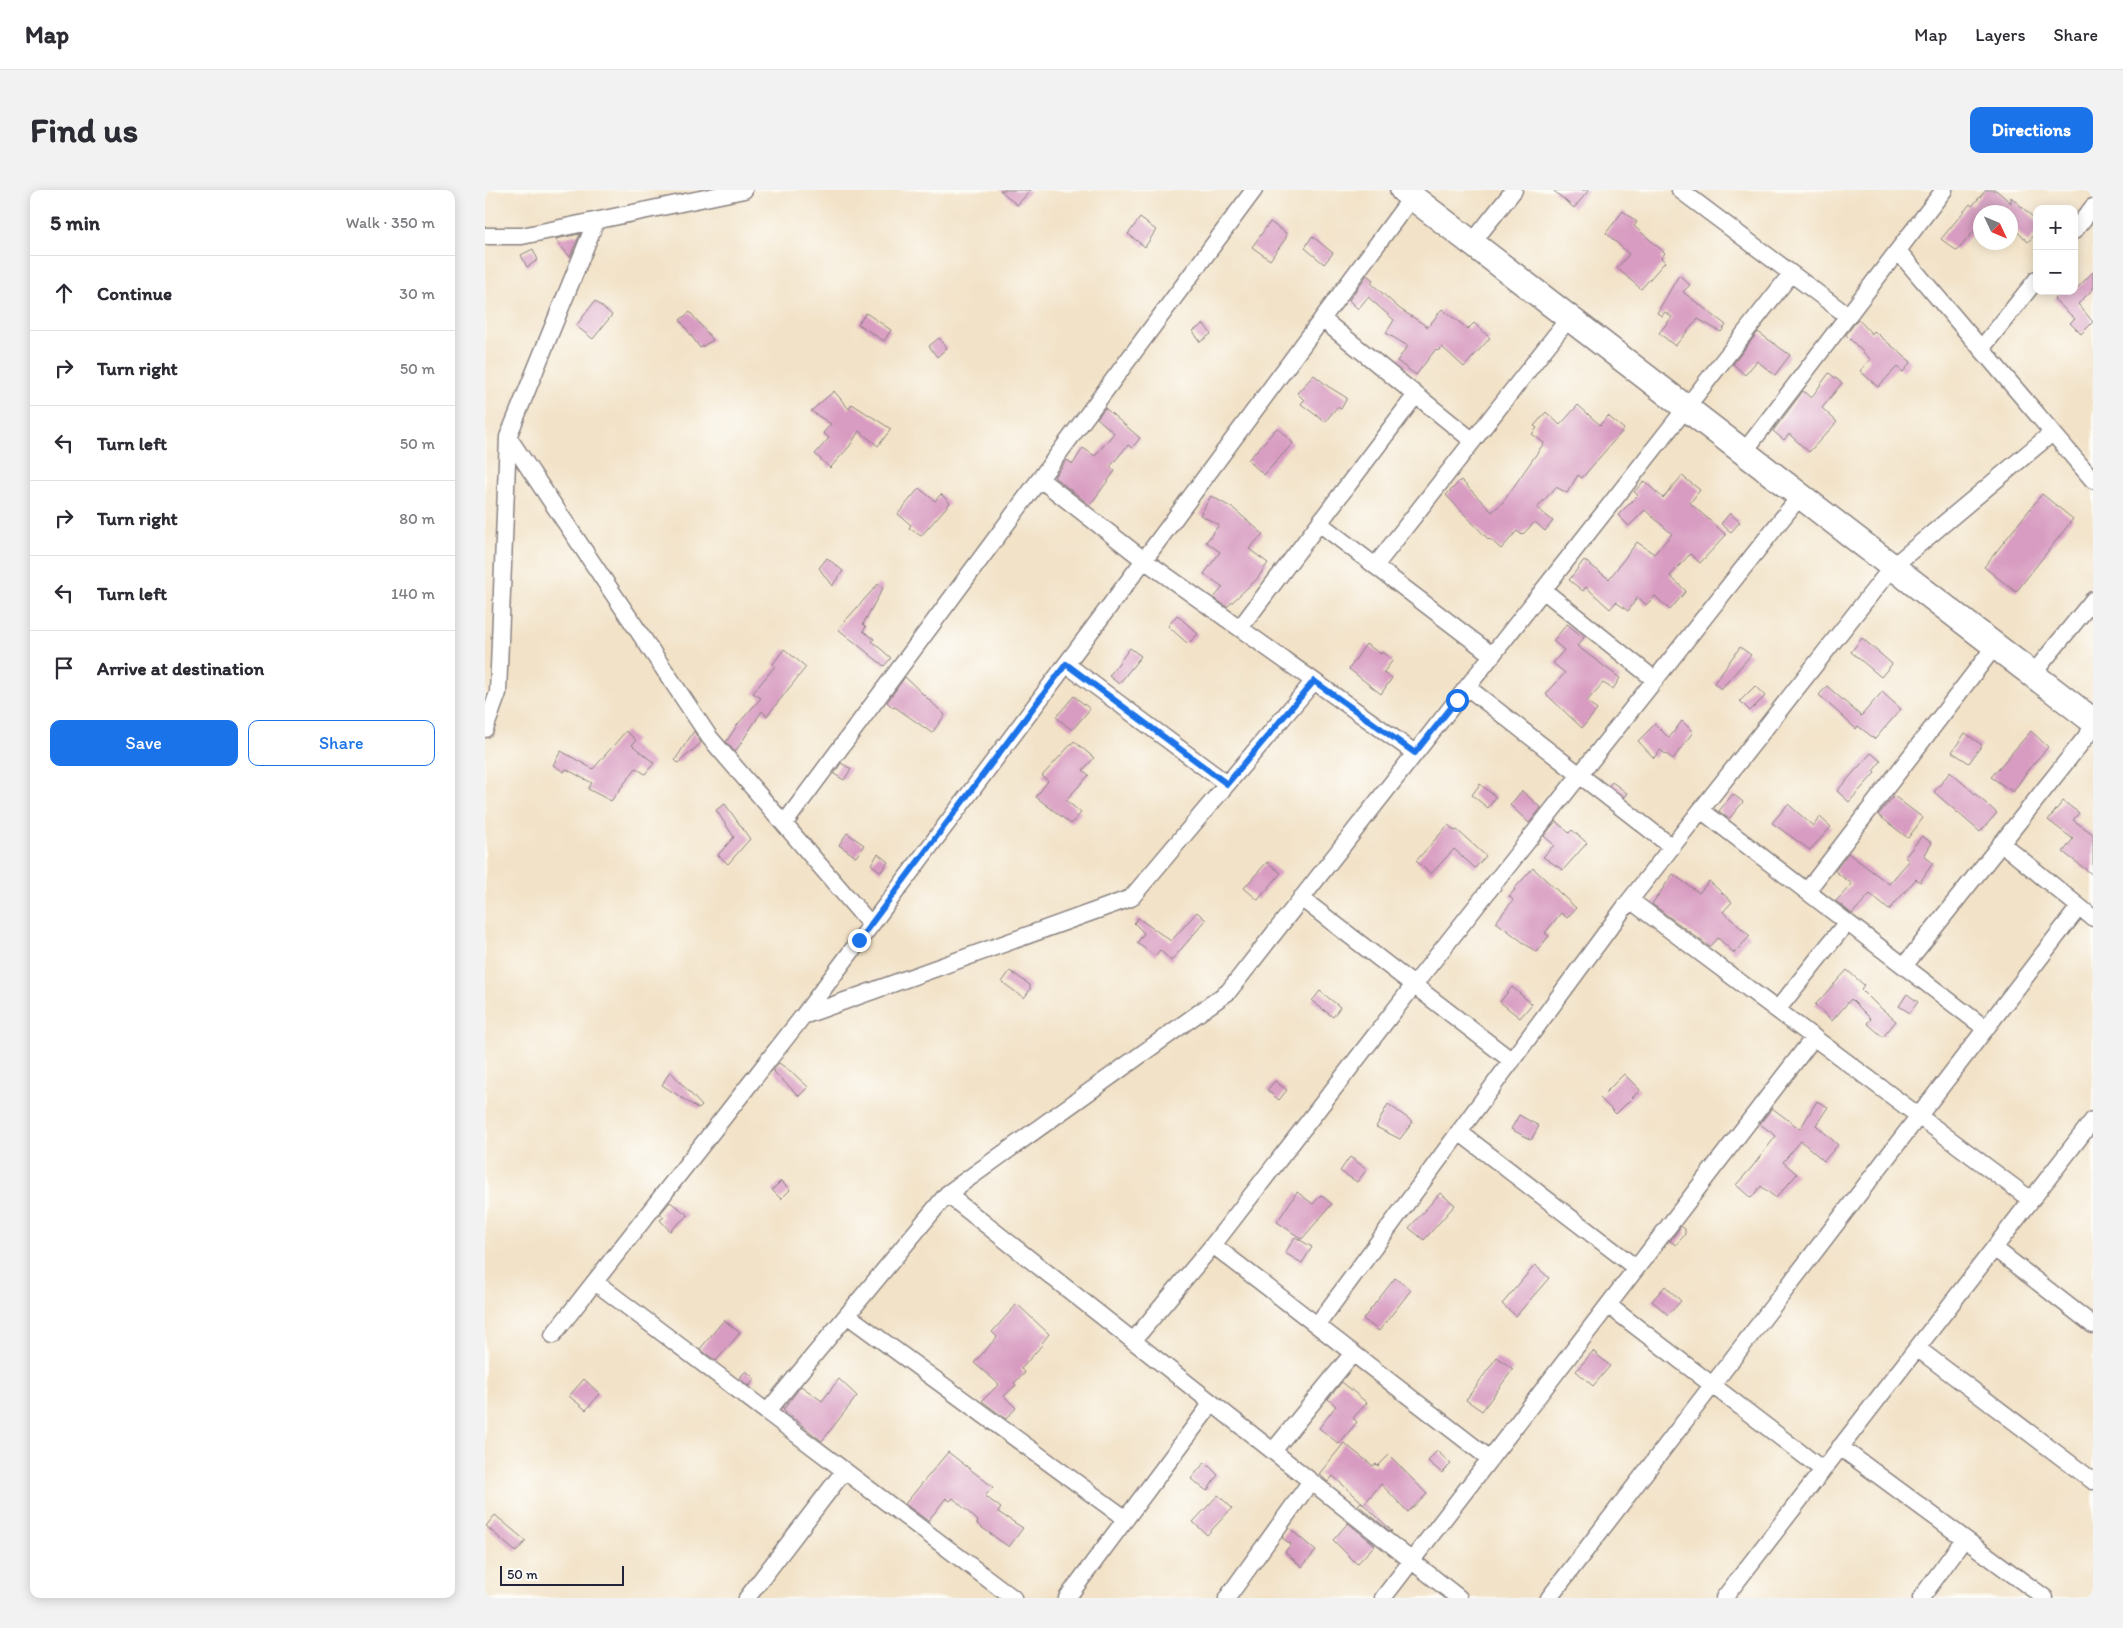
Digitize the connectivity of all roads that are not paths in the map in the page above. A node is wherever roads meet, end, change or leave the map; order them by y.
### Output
1 (744, 190) edge
2 (1254, 190) edge
3 (1514, 190) edge
4 (1680, 190) edge
5 (1945, 190) edge
6 (1407, 194) edge
7 (2093, 207) edge
8 (596, 220) junction
9 (2078, 226) edge
10 (485, 236) edge
11 (1472, 243) junction
12 (1898, 251) junction
13 (1791, 274) junction
14 (2033, 284) edge
15 (1848, 316) junction
16 (1569, 318) junction
17 (1322, 319) junction
18 (1981, 349) junction
19 (1415, 396) junction
20 (1686, 408) junction
21 (2052, 433) junction
22 (508, 437) junction
23 (1473, 441) junction
24 (1744, 452) junction
25 (1040, 479) junction
26 (2093, 480) edge
27 (1800, 496) junction
28 (1319, 523) junction
29 (1144, 560) junction
30 (1375, 566) junction
31 (1892, 567) junction
32 (1543, 590) junction
33 (2093, 600) edge
34 (1240, 628) junction
35 (1995, 646) junction
36 (1492, 655) junction
37 (1066, 664) junction
38 (2032, 675) junction
39 (1655, 680) junction
40 (1314, 681) junction
41 (1467, 687) junction
42 (2093, 721) edge
43 (2093, 728) edge
44 (485, 729) edge
45 (1415, 753) junction
46 (1580, 775) junction
47 (1227, 784) junction
48 (1701, 810) junction
49 (784, 824) junction
50 (2001, 844) junction
51 (1672, 847) junction
52 (1807, 891) junction
53 (1301, 898) junction
54 (1630, 900) junction
55 (2079, 907) junction
56 (2093, 918) edge
57 (1847, 922) junction
58 (871, 925) junction
59 (1904, 966) junction
60 (1414, 985) junction
61 (1777, 1010) junction
62 (803, 1016) junction
63 (1986, 1028) junction
64 (1814, 1037) junction
65 (1512, 1061) junction
66 (1918, 1116) junction
67 (2093, 1120) edge
68 (1459, 1132) junction
69 (947, 1194) junction
70 (2031, 1200) junction
71 (1213, 1245) junction
72 (1994, 1248) junction
73 (1636, 1268) junction
74 (595, 1282) junction
75 (1608, 1305) junction
76 (847, 1315) junction
77 (1317, 1325) junction
78 (2093, 1325) edge
79 (553, 1335) dead end
80 (1133, 1341) junction
81 (1917, 1348) junction
82 (1353, 1353) junction
83 (1712, 1385) junction
84 (1212, 1403) junction
85 (767, 1412) junction
86 (1840, 1447) junction
87 (1273, 1451) junction
88 (1490, 1459) junction
89 (1823, 1470) junction
90 (844, 1471) junction
91 (1311, 1481) junction
92 (2093, 1481) edge
93 (1126, 1519) junction
94 (1964, 1539) junction
95 (1412, 1561) junction
96 (747, 1598) edge
97 (1013, 1598) edge
98 (1067, 1598) edge
99 (1227, 1598) edge
100 (1383, 1598) edge
101 (1459, 1598) edge
102 (1549, 1598) edge
103 (1724, 1598) edge
104 (1921, 1598) edge
105 (2045, 1598) edge

1 - 8 street
2 - 25 street
3 - 11 street
4 - 13 street
5 - 12 street
6 - 11 main road
6 - 17 street
7 - 9 street
8 - 10 street
8 - 22 street
11 - 16 main road
12 - 15 street
12 - 18 street
13 - 15 street
13 - 20 street
14 - 18 street
15 - 24 street
16 - 20 main road
16 - 23 street
17 - 19 street
17 - 29 street
18 - 21 street
19 - 23 street
19 - 28 street
20 - 24 main road
20 - 32 street
21 - 26 street
21 - 31 street
22 - 44 street
22 - 49 street
23 - 30 street
24 - 27 main road
25 - 29 street
25 - 49 street
27 - 31 main road
27 - 39 street
28 - 30 street
28 - 34 street
29 - 34 street
29 - 37 street
30 - 36 street
31 - 35 main road
31 - 48 street
32 - 36 street
32 - 39 street
33 - 38 street
34 - 40 street
35 - 38 main road
35 - 52 street
36 - 41 street
37 - 47 street
37 - 58 street
38 - 42 main road
39 - 46 street
40 - 45 street
40 - 47 street
41 - 45 street
41 - 46 street
43 - 50 street
45 - 53 street
46 - 51 street
46 - 60 street
47 - 62 street
48 - 51 street
48 - 52 street
49 - 58 street
50 - 55 street
50 - 59 street
51 - 54 street
52 - 57 street
53 - 60 street
53 - 69 street
54 - 61 street
54 - 65 street
55 - 56 street
55 - 63 street
57 - 59 street
57 - 61 street
58 - 62 street
59 - 63 street
60 - 65 street
60 - 71 street
61 - 64 street
62 - 74 street
63 - 66 street
64 - 66 street
64 - 73 street
65 - 68 street
66 - 70 street
66 - 83 street
67 - 70 street
68 - 73 street
68 - 77 street
69 - 76 street
69 - 80 street
70 - 72 street
71 - 77 street
71 - 80 street
72 - 78 street
72 - 81 street
73 - 75 street
74 - 79 street
74 - 85 street
75 - 83 street
75 - 88 street
76 - 85 street
76 - 93 street
77 - 82 street
80 - 84 street
81 - 86 street
81 - 92 street
82 - 87 street
82 - 88 street
83 - 89 street
83 - 102 street
84 - 87 street
84 - 93 street
85 - 90 street
86 - 89 street
86 - 94 street
87 - 91 street
88 - 95 street
89 - 103 street
90 - 96 street
90 - 97 street
91 - 95 street
91 - 99 street
93 - 98 street
94 - 104 street
94 - 105 street
95 - 100 street
95 - 101 street

